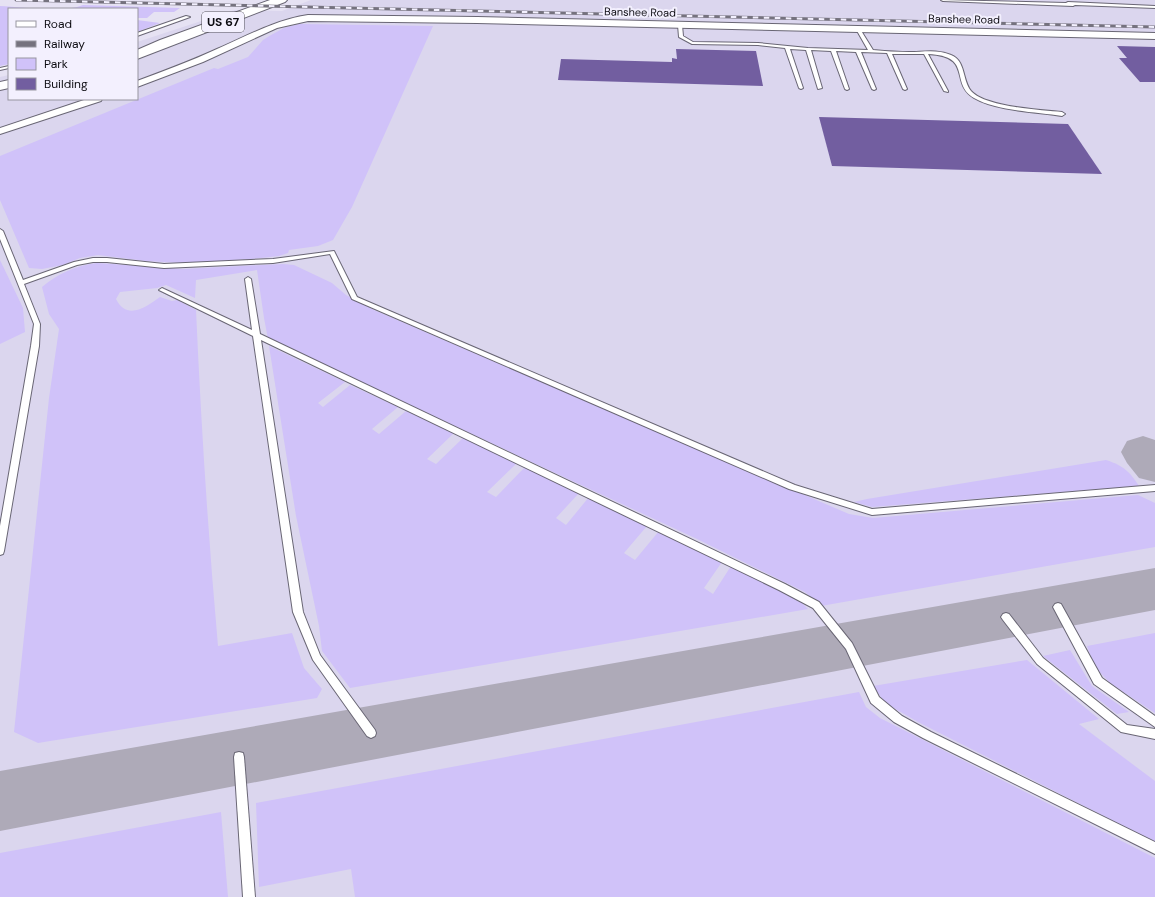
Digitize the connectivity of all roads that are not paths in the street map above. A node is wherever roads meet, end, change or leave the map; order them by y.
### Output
1 (281, 0) edge
2 (943, 0) edge
3 (1058, 0) edge
4 (1073, 5) junction
5 (1155, 6) edge
6 (188, 17) dead end
7 (680, 25) junction
8 (858, 29) junction
9 (138, 35) edge
10 (1155, 36) edge
11 (164, 43) junction
12 (787, 47) junction
13 (808, 49) junction
14 (138, 50) edge
15 (833, 50) junction
16 (858, 50) junction
17 (871, 51) junction
18 (889, 52) junction
19 (925, 52) junction
20 (138, 55) edge
21 (138, 84) edge
22 (801, 88) dead end
23 (820, 88) dead end
24 (847, 89) dead end
25 (874, 89) dead end
26 (905, 89) dead end
27 (946, 91) dead end
28 (94, 100) edge
29 (1062, 114) dead end
30 (0, 131) edge
31 (0, 232) edge
32 (248, 279) dead end
33 (21, 283) junction
34 (162, 290) dead end
35 (257, 336) junction
36 (1155, 488) edge
37 (0, 551) edge
38 (1058, 607) dead end
39 (1006, 617) dead end
40 (1155, 722) edge
41 (371, 733) dead end
42 (1155, 734) edge
43 (239, 757) dead end
44 (1155, 848) edge
45 (249, 897) edge

1 - 11 highway, US 67
2 - 4 lane
3 - 4 lane
4 - 5 lane
6 - 9 lane
7 - 8 street, Banshee Road
7 - 12 lane
7 - 21 street, Banshee Road
8 - 10 street, Banshee Road
8 - 17 lane
11 - 14 highway, US 67
11 - 20 highway, US 67
12 - 13 lane
12 - 22 lane
13 - 15 lane
13 - 23 lane
15 - 16 lane
15 - 24 lane
16 - 17 lane
16 - 25 lane
17 - 18 lane
18 - 19 lane
18 - 26 lane
19 - 27 lane
19 - 29 lane
28 - 30 street
31 - 33 lane
32 - 35 lane
33 - 36 lane
33 - 37 lane
34 - 35 lane
35 - 41 lane
35 - 44 lane
38 - 40 lane
39 - 42 lane
43 - 45 lane

